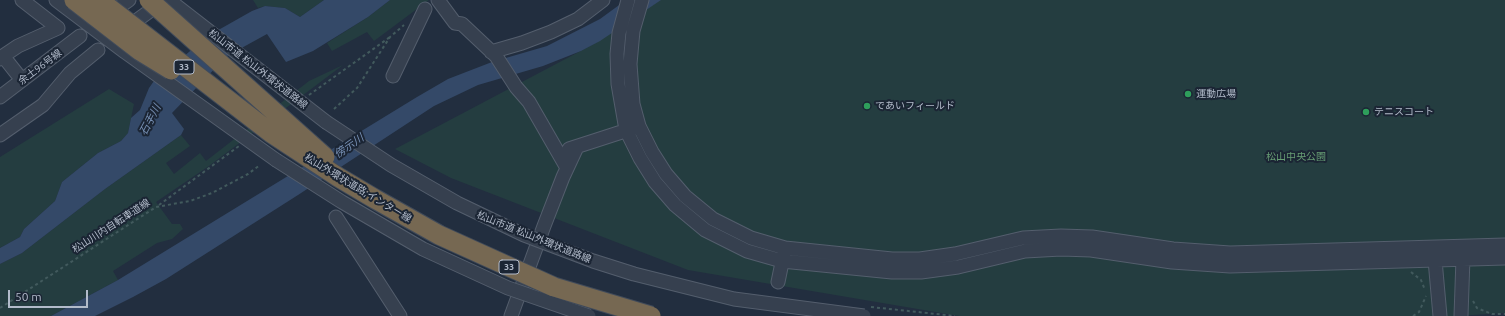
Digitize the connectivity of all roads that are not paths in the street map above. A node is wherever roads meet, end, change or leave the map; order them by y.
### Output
1 (22, 0) edge
2 (56, 0) edge
3 (74, 0) edge
4 (99, 0) edge
5 (129, 0) edge
6 (438, 0) edge
7 (603, 0) edge
8 (628, 0) edge
9 (642, 0) edge
10 (160, 1) edge
11 (425, 9) dead end
12 (97, 24) dead end
13 (80, 36) dead end
14 (115, 37) dead end
15 (98, 50) dead end
16 (493, 54) junction
17 (2, 58) edge
18 (393, 76) dead end
19 (22, 80) junction
20 (0, 97) edge
21 (276, 125) junction
22 (639, 126) junction
23 (626, 130) junction
24 (0, 135) edge
25 (578, 147) junction
26 (559, 152) junction
27 (567, 168) junction
28 (336, 217) dead end
29 (1505, 245) edge
30 (1449, 247) junction
31 (784, 254) junction
32 (1463, 258) junction
33 (1505, 258) edge
34 (1435, 260) junction
35 (778, 282) dead end
36 (865, 311) edge
37 (400, 316) edge
38 (510, 316) edge
39 (589, 316) edge
40 (651, 316) edge
41 (1440, 316) edge
42 (1461, 316) edge

1 - 17 street
2 - 39 street, bridge
3 - 21 highway, bridge
4 - 21 highway, 33, bridge
5 - 12 street
6 - 16 street
7 - 16 street
8 - 23 street
9 - 22 street
10 - 14 street
10 - 21 highway, bridge
10 - 36 street, 松山市道 松山外環状道路線, bridge
11 - 18 street
13 - 19 street, 余土96号線
15 - 24 street
16 - 26 street
17 - 19 street
19 - 20 street, 余土96号線
21 - 40 highway, 松山外環状道路;インター線 / 33, bridge
22 - 23 street
22 - 31 street
23 - 25 street
23 - 31 street
25 - 26 street
25 - 27 street
26 - 27 street
27 - 38 street
28 - 37 street
29 - 30 street
30 - 31 street
30 - 32 street
30 - 34 street
31 - 34 street
31 - 35 street
32 - 33 street
32 - 34 street
32 - 42 street
34 - 41 street

